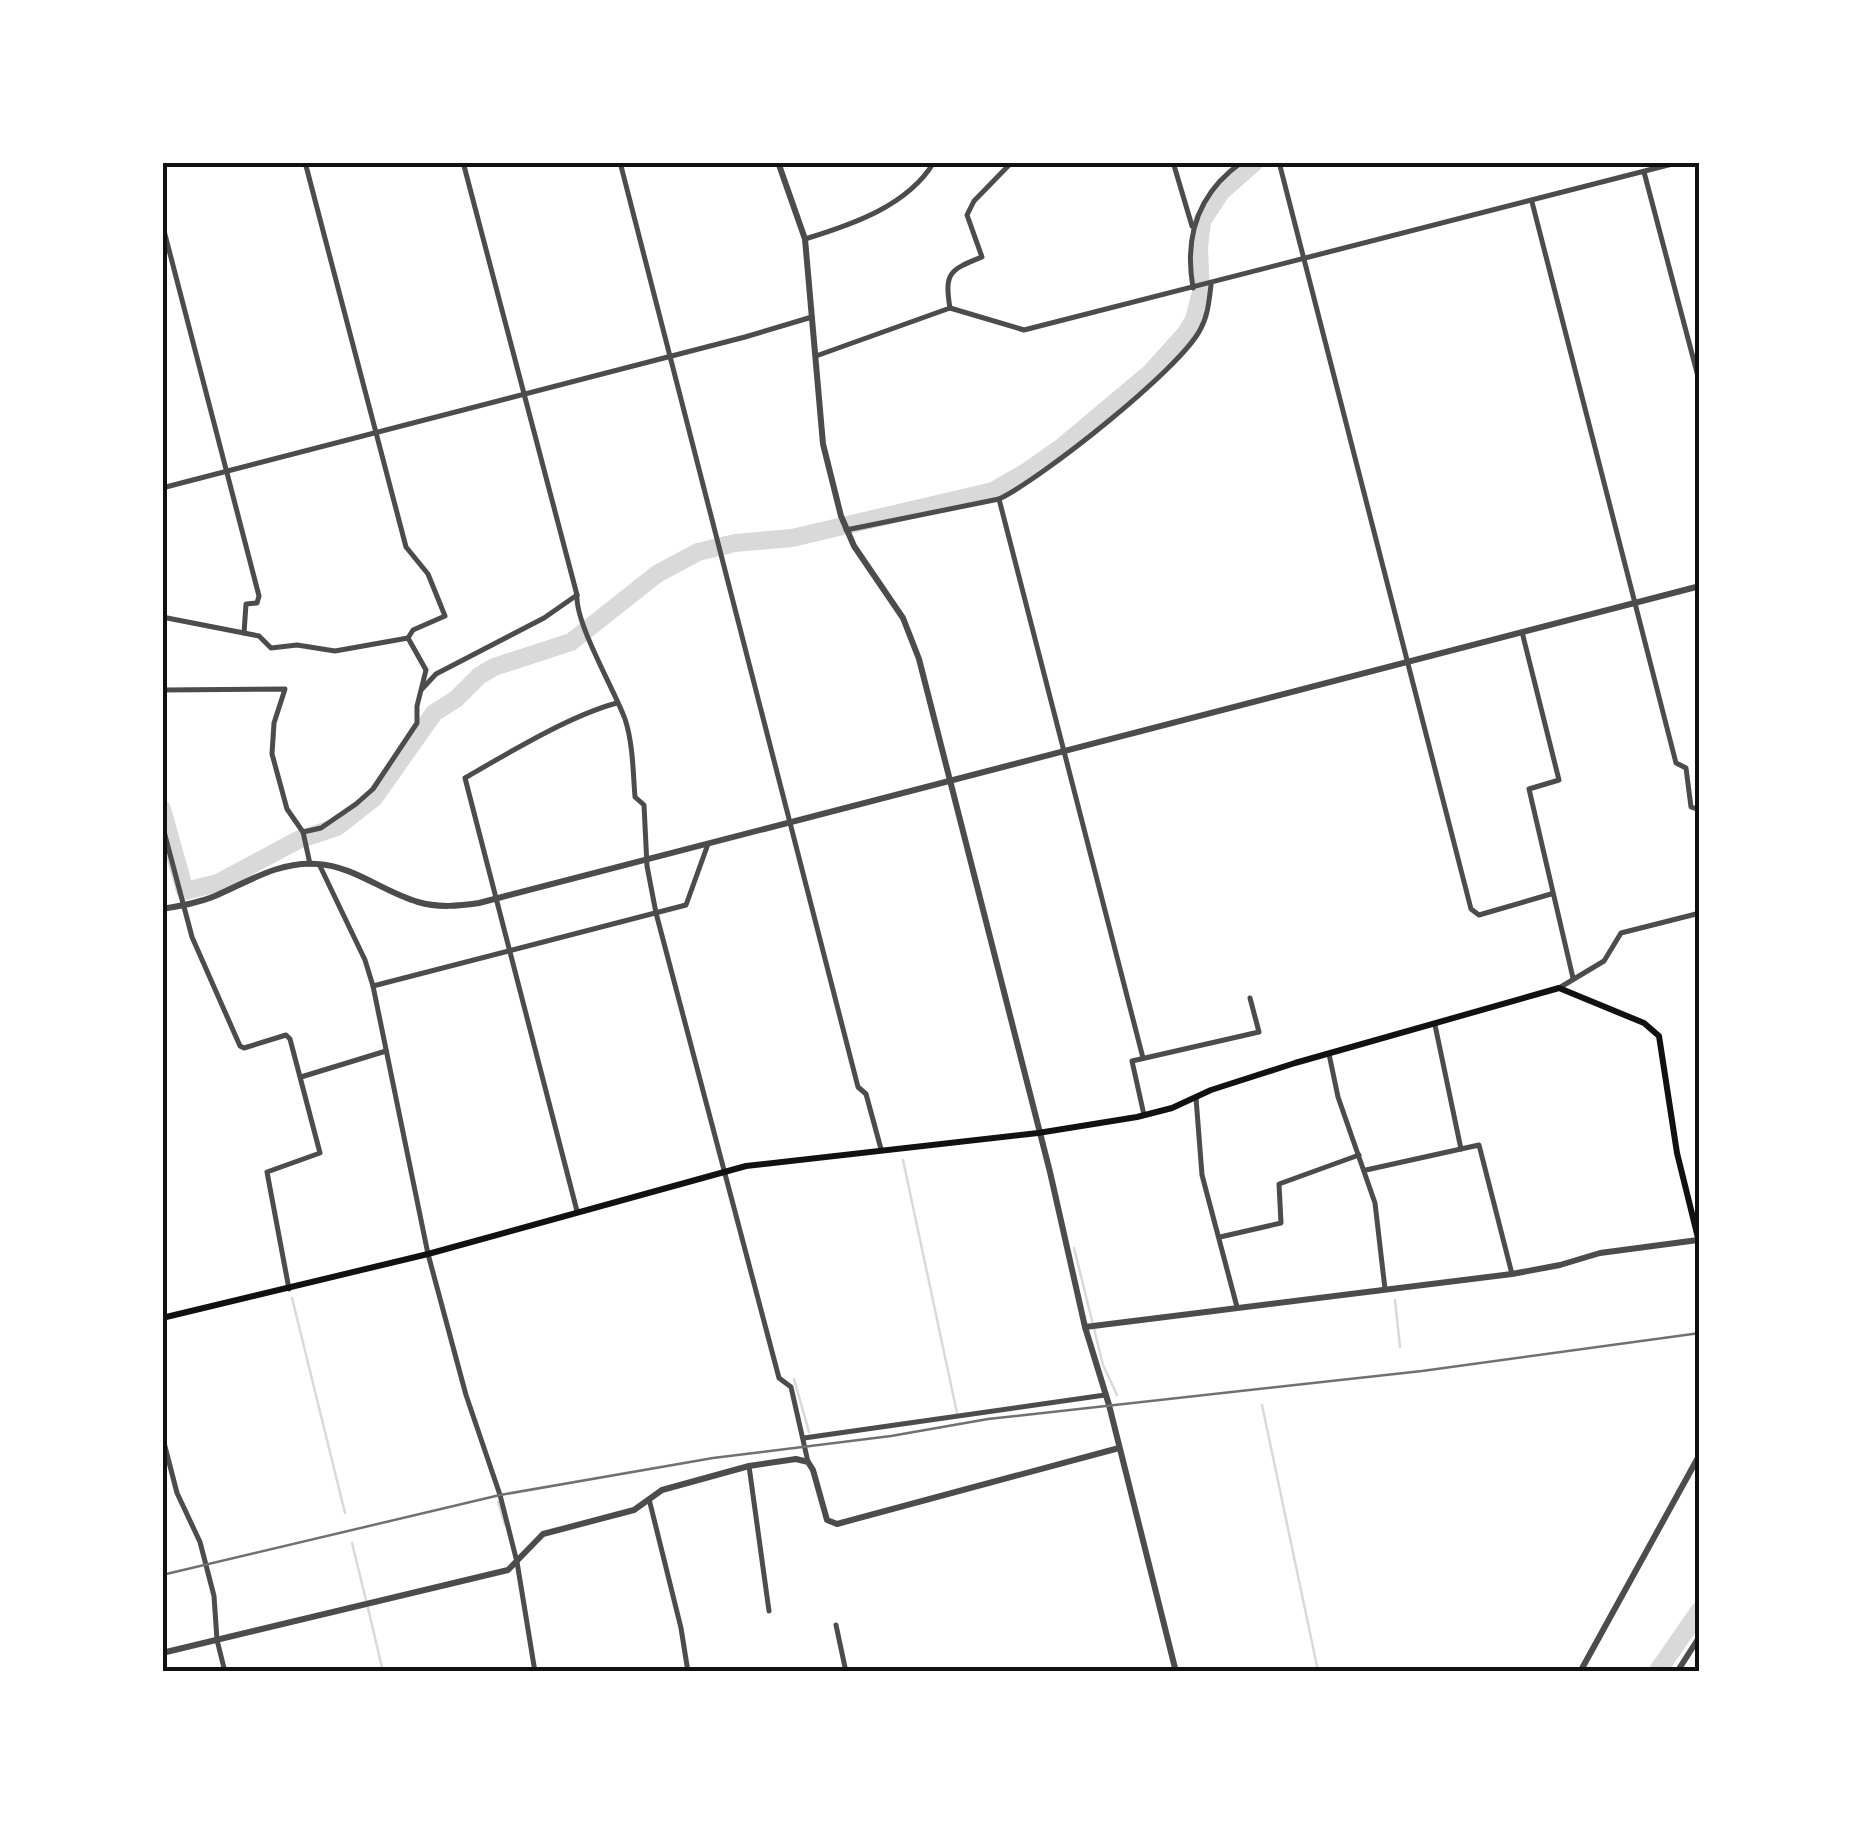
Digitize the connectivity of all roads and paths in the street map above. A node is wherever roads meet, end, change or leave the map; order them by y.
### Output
1 (304, 162) edge
2 (463, 162) edge
3 (620, 162) edge
4 (778, 162) edge
5 (934, 162) edge
6 (1012, 162) edge
7 (1173, 162) edge
8 (1242, 162) edge
9 (1278, 162) edge
10 (1680, 162) edge
11 (1644, 172) junction
12 (1532, 202) junction
13 (162, 223) edge
14 (1193, 228) junction
15 (805, 239) junction
16 (1303, 259) junction
17 (1211, 284) junction
18 (1193, 288) junction
19 (950, 308) junction
20 (812, 317) junction
21 (670, 355) junction
22 (816, 356) junction
23 (1700, 384) edge
24 (524, 394) junction
25 (374, 434) junction
26 (227, 471) junction
27 (162, 488) edge
28 (999, 498) junction
29 (846, 530) junction
30 (1700, 586) edge
31 (577, 596) junction
32 (1636, 602) junction
33 (162, 617) edge
34 (1522, 632) junction
35 (244, 633) junction
36 (408, 638) junction
37 (1408, 661) junction
38 (422, 689) junction
39 (162, 690) edge
40 (618, 703) junction
41 (1064, 750) junction
42 (949, 780) junction
43 (1700, 810) edge
44 (790, 822) junction
45 (162, 824) edge
46 (303, 832) junction
47 (708, 844) junction
48 (647, 859) junction
49 (314, 864) junction
50 (1552, 894) junction
51 (497, 898) junction
52 (184, 906) junction
53 (162, 909) edge
54 (656, 912) junction
55 (1700, 914) edge
56 (509, 952) junction
57 (1574, 978) junction
58 (373, 986) junction
59 (1560, 988) junction
60 (1250, 998) dead end
61 (1436, 1024) junction
62 (386, 1050) junction
63 (1328, 1054) junction
64 (1143, 1058) junction
65 (301, 1077) junction
66 (1196, 1098) junction
67 (1144, 1115) junction
68 (1038, 1132) junction
69 (1461, 1149) junction
70 (880, 1150) junction
71 (1360, 1155) junction
72 (1366, 1170) junction
73 (725, 1171) junction
74 (578, 1210) junction
75 (1220, 1237) junction
76 (1699, 1243) edge
77 (428, 1254) junction
78 (1512, 1274) junction
79 (289, 1288) junction
80 (1386, 1289) junction
81 (1237, 1306) junction
82 (162, 1318) edge
83 (1084, 1327) junction
84 (1105, 1395) junction
85 (162, 1435) edge
86 (804, 1438) junction
87 (1120, 1448) junction
88 (1700, 1454) edge
89 (808, 1462) junction
90 (749, 1466) junction
91 (650, 1498) junction
92 (517, 1562) junction
93 (768, 1612) dead end
94 (836, 1626) dead end
95 (1700, 1636) edge
96 (217, 1640) junction
97 (162, 1653) edge
98 (225, 1672) edge
99 (535, 1672) edge
100 (688, 1672) edge
101 (846, 1672) edge
102 (1176, 1672) edge
103 (1580, 1672) edge
104 (1677, 1672) edge

1 - 25 street
2 - 24 street
3 - 21 street
4 - 15 street
5 - 15 street
6 - 19 street
7 - 14 street
8 - 14 street
9 - 16 street
10 - 11 street
11 - 12 street
11 - 23 street
12 - 16 street
12 - 32 street
13 - 26 street
14 - 18 street
15 - 20 street
16 - 17 street
16 - 37 street
17 - 18 street
17 - 28 street
18 - 19 street
19 - 22 street
20 - 21 street
20 - 22 street
21 - 24 street
21 - 44 street
22 - 29 street
24 - 25 street
24 - 31 street
25 - 26 street
25 - 36 street
26 - 27 street
26 - 35 street
28 - 29 street
28 - 41 street
29 - 42 street
30 - 32 street
31 - 38 street
31 - 40 street
32 - 34 street
32 - 43 street
33 - 35 street
34 - 37 street
34 - 50 street
35 - 36 street
36 - 38 street
37 - 41 street
37 - 50 street
38 - 46 street
39 - 46 street
40 - 48 street
40 - 51 street
41 - 42 street
41 - 64 street
42 - 44 street
42 - 68 street
44 - 47 street
44 - 70 street
45 - 52 street
46 - 49 street
47 - 48 street
47 - 54 street
48 - 51 street
48 - 54 street
49 - 51 street
49 - 52 street
49 - 58 street
50 - 57 street
51 - 56 street
52 - 53 street
52 - 65 street
54 - 56 street
54 - 73 street
55 - 57 street
56 - 58 street
56 - 74 street
57 - 59 street
58 - 62 street
59 - 61 main road
59 - 76 main road
60 - 64 street
61 - 63 main road
61 - 69 street
62 - 65 street
62 - 77 street
63 - 66 main road
63 - 71 street
64 - 67 street
65 - 79 street
66 - 67 main road
66 - 75 street
67 - 68 main road
68 - 70 main road
68 - 83 street
69 - 72 street
69 - 78 street
70 - 73 main road
71 - 72 street
71 - 75 street
72 - 80 street
73 - 74 main road
73 - 86 street
74 - 77 main road
75 - 81 street
76 - 78 street
77 - 79 main road
77 - 92 street
78 - 80 street
79 - 82 main road
80 - 81 street
81 - 83 street
83 - 84 street
84 - 86 street
84 - 87 street
85 - 96 street
86 - 89 street
87 - 89 street
87 - 102 street
88 - 103 street
89 - 90 street
90 - 91 street
90 - 93 street
91 - 92 street
91 - 100 street
92 - 96 street
92 - 99 street
94 - 101 street
95 - 104 street
96 - 97 street
96 - 98 street

